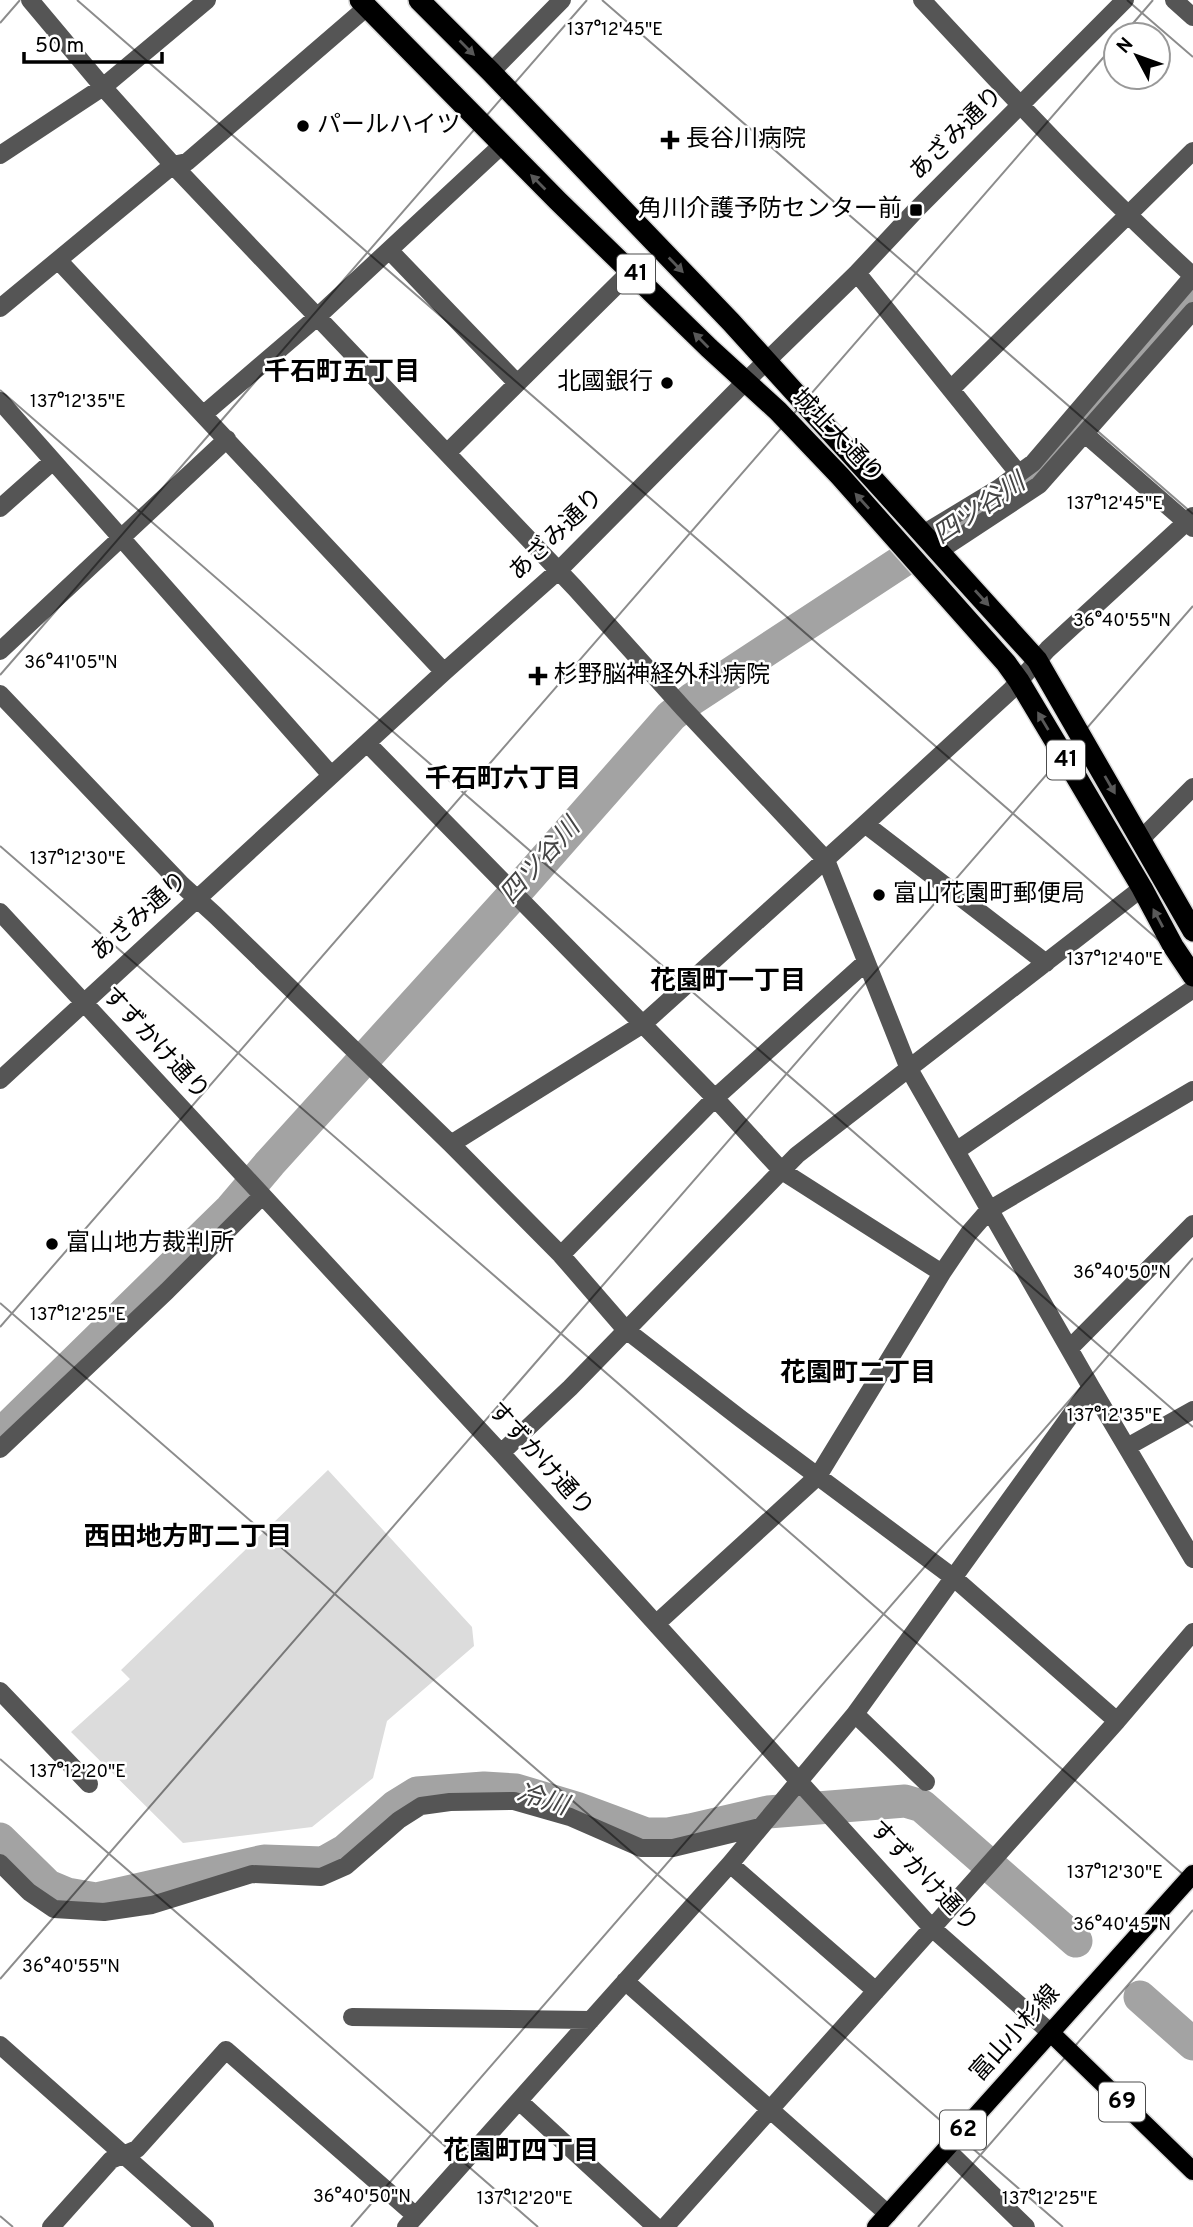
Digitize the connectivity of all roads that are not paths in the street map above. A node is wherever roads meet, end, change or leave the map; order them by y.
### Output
1 (30, 0) edge
2 (208, 0) edge
3 (419, 0) edge
4 (562, 0) edge
5 (922, 0) edge
6 (1174, 0) edge
7 (363, 4) edge
8 (1114, 4) edge
9 (1193, 17) edge
10 (491, 72) junction
11 (103, 87) junction
12 (1020, 106) junction
13 (502, 145) junction
14 (1193, 151) edge
15 (0, 155) edge
16 (173, 165) junction
17 (1127, 216) junction
18 (390, 251) junction
19 (58, 260) junction
20 (632, 270) junction
21 (857, 273) junction
22 (1193, 276) edge
23 (0, 308) edge
24 (1193, 311) edge
25 (316, 318) junction
26 (767, 362) junction
27 (516, 382) junction
28 (745, 382) junction
29 (951, 389) junction
30 (0, 401) edge
31 (204, 414) junction
32 (1085, 434) junction
33 (227, 439) junction
34 (447, 453) junction
35 (53, 461) junction
36 (1019, 474) junction
37 (0, 508) edge
38 (1191, 523) edge
39 (121, 537) junction
40 (931, 543) junction
41 (558, 571) junction
42 (0, 651) edge
43 (1037, 660) junction
44 (444, 672) junction
45 (1019, 681) junction
46 (0, 694) edge
47 (367, 743) junction
48 (331, 775) junction
49 (1193, 788) edge
50 (865, 824) junction
51 (1141, 839) junction
52 (826, 860) junction
53 (1142, 888) junction
54 (196, 898) junction
55 (0, 912) edge
56 (1193, 931) edge
57 (866, 962) junction
58 (1046, 963) junction
59 (1193, 976) edge
60 (1193, 989) edge
61 (83, 1002) junction
62 (643, 1024) junction
63 (909, 1069) junction
64 (0, 1080) edge
65 (1193, 1090) edge
66 (715, 1098) junction
67 (451, 1144) junction
68 (956, 1151) junction
69 (782, 1171) junction
70 (262, 1196) junction
71 (989, 1210) junction
72 (1193, 1224) edge
73 (561, 1255) junction
74 (942, 1273) junction
75 (626, 1331) junction
76 (1070, 1348) junction
77 (1091, 1387) junction
78 (1193, 1410) edge
79 (2, 1441) edge
80 (1127, 1447) junction
81 (501, 1453) junction
82 (818, 1476) junction
83 (1193, 1559) edge
84 (954, 1577) junction
85 (657, 1623) junction
86 (1193, 1632) edge
87 (0, 1691) edge
88 (855, 1714) junction
89 (1117, 1721) junction
90 (799, 1780) junction
91 (926, 1782) dead end
92 (89, 1784) dead end
93 (760, 1827) junction
94 (0, 1863) edge
95 (730, 1864) junction
96 (1193, 1874) edge
97 (932, 1928) junction
98 (625, 1981) junction
99 (876, 1991) junction
100 (352, 2017) dead end
101 (591, 2020) junction
102 (1051, 2032) junction
103 (0, 2045) edge
104 (519, 2101) junction
105 (770, 2110) junction
106 (946, 2149) junction
107 (124, 2154) junction
108 (1193, 2170) edge
109 (882, 2220) edge
110 (411, 2221) edge
111 (51, 2227) edge
112 (205, 2227) edge
113 (656, 2227) edge
114 (665, 2227) edge
115 (1026, 2227) edge

1 - 11 street
2 - 11 street
3 -> 10 highway, 城址大通り / 41
4 - 10 street
5 - 12 street
6 - 9 street
7 - 13 highway, 城址大通り / 41
7 - 16 street
8 - 12 street, あざみ通り
10 -> 26 highway, 城址大通り / 41
11 - 15 street
11 - 16 street
12 - 17 street
12 - 21 street, あざみ通り
13 - 18 street
20 -> 13 highway, 城址大通り / 41
14 - 17 street
16 - 19 street
16 - 25 street
17 - 22 street
17 - 29 street
18 - 25 street
18 - 27 street
19 - 23 street
19 - 31 street
20 - 27 street
28 -> 20 highway, 城址大通り / 41
21 - 26 street, あざみ通り
21 - 29 street
22 - 36 street
24 - 32 street
25 - 31 street
25 - 34 street
26 - 28 street, あざみ通り
26 - 40 highway, 城址大通り / 41
27 - 34 street
28 - 41 street, あざみ通り
45 -> 28 highway, 城址大通り / 41
29 - 36 street
30 - 35 street
31 - 33 street
32 - 38 street
32 - 40 street
33 - 39 street
33 - 44 street
34 - 41 street
35 - 37 street
35 - 39 street
36 - 40 street
38 - 43 street
39 - 42 street
39 - 48 street
40 -> 43 highway, 城址大通り / 41
41 - 44 street, あざみ通り
41 - 52 street
43 - 45 street
43 -> 51 highway, 城址大通り / 41
44 - 47 street, あざみ通り
45 - 50 street
53 -> 45 highway, 城址大通り / 41
46 - 54 street
47 - 48 street, あざみ通り
47 - 62 street
48 - 54 street, あざみ通り
49 - 51 street
50 - 52 street
50 - 58 street
51 - 56 highway, 城址大通り / 41
52 - 57 street
52 - 62 street
53 - 58 street
59 -> 53 highway, 城址大通り / 41
54 - 61 street, あざみ通り
54 - 67 street
55 - 61 street, すずかけ通り
57 - 63 street
57 - 66 street
58 - 63 street
60 - 68 street
61 - 64 street, あざみ通り
61 - 70 street, すずかけ通り
62 - 66 street
62 - 67 street
63 - 68 street
63 - 69 street
65 - 71 street
66 - 69 street
66 - 73 street
67 - 73 street
68 - 71 street
69 - 74 street
69 - 75 street
70 - 79 street
70 - 81 street, すずかけ通り
71 - 74 street
71 - 76 street
72 - 76 street
73 - 75 street
74 - 82 street
75 - 81 street
75 - 82 street
76 - 77 street
77 - 80 street
77 - 84 street
78 - 80 street
80 - 83 street
81 - 85 street, すずかけ通り
82 - 84 street
82 - 85 street
84 - 88 street
84 - 89 street
85 - 90 street, すずかけ通り
86 - 89 street
87 - 92 street
88 - 90 street
88 - 91 street
89 - 97 street
90 - 93 street
90 - 97 street, すずかけ通り
93 - 94 street
93 - 95 street
95 - 98 street
95 - 99 street
96 - 102 main road, 富山小杉線 / 62
97 - 99 street
97 - 102 street, すずかけ通り
98 - 101 street
98 - 105 street
99 - 105 street
100 - 101 street
101 - 104 street
102 - 106 main road, 富山小杉線 / 62
102 - 108 main road, 69
103 - 107 street
104 - 110 street
104 - 113 street
105 - 109 street
105 - 114 street
106 - 109 main road, 富山小杉線 / 62
106 - 115 street
107 - 110 street
107 - 111 street
107 - 112 street

